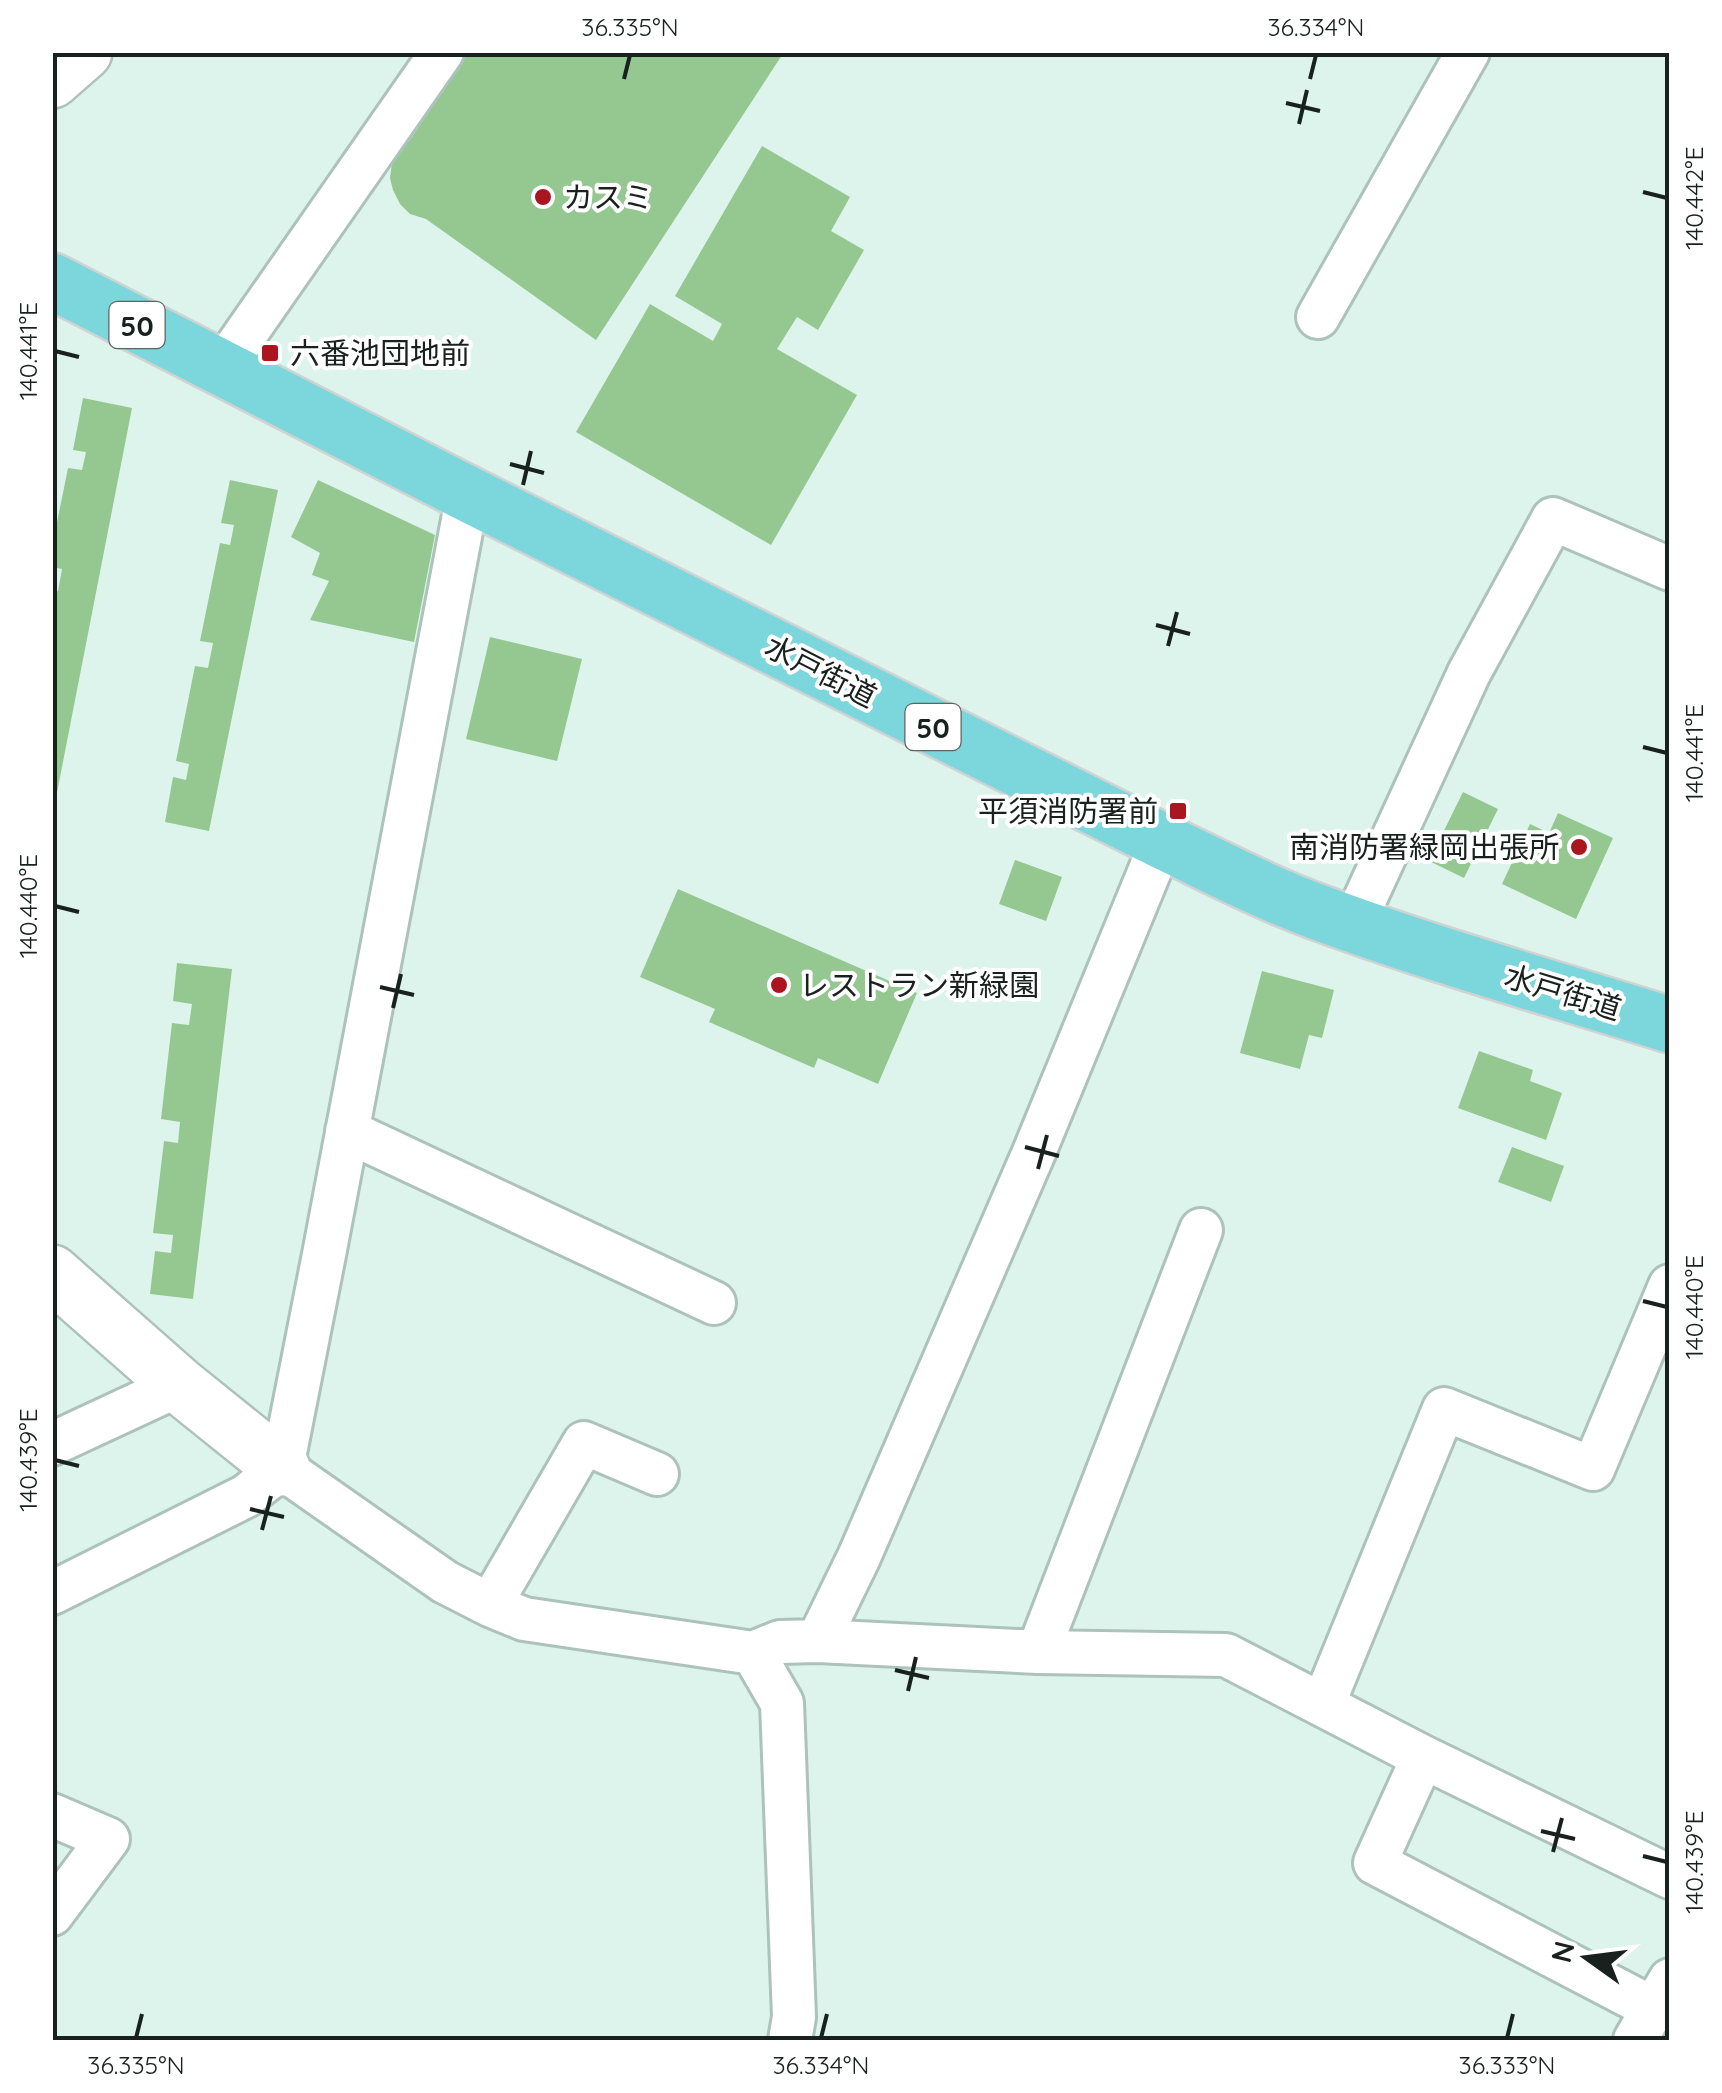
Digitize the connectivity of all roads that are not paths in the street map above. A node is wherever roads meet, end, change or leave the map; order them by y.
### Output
1 (84, 52) edge
2 (442, 52) edge
3 (1468, 52) edge
4 (52, 80) edge
5 (52, 281) edge
6 (1318, 317) dead end
7 (221, 369) junction
8 (468, 494) junction
9 (1670, 569) edge
10 (1162, 841) junction
11 (1353, 924) junction
12 (1670, 1026) edge
13 (347, 1131) junction
14 (1201, 1230) dead end
15 (52, 1273) edge
16 (1670, 1286) edge
17 (714, 1303) dead end
18 (179, 1384) junction
19 (52, 1444) edge
20 (282, 1468) junction
21 (657, 1474) dead end
22 (52, 1593) edge
23 (490, 1606) junction
24 (818, 1641) junction
25 (753, 1652) junction
26 (1038, 1652) junction
27 (1323, 1705) junction
28 (1424, 1757) junction
29 (52, 1816) edge
30 (1670, 1878) edge
31 (52, 1914) edge
32 (1653, 2010) edge
33 (790, 2040) edge

1 - 4 street
2 - 7 street
3 - 6 street
5 - 7 main road, 水戸街道 / 50
7 - 8 main road, 水戸街道 / 50
8 - 10 main road, 水戸街道 / 50
8 - 13 street
9 - 11 street
10 - 11 main road, 水戸街道 / 50
10 - 24 street
11 - 12 main road, 水戸街道 / 50
13 - 17 street
13 - 20 street
14 - 26 street
15 - 18 street
16 - 27 street
18 - 19 street
18 - 20 street
20 - 22 street
20 - 23 street
21 - 23 street
23 - 25 street
24 - 25 street
24 - 26 street
25 - 33 street
26 - 27 street
27 - 28 street
28 - 30 street
28 - 32 street
29 - 31 street

